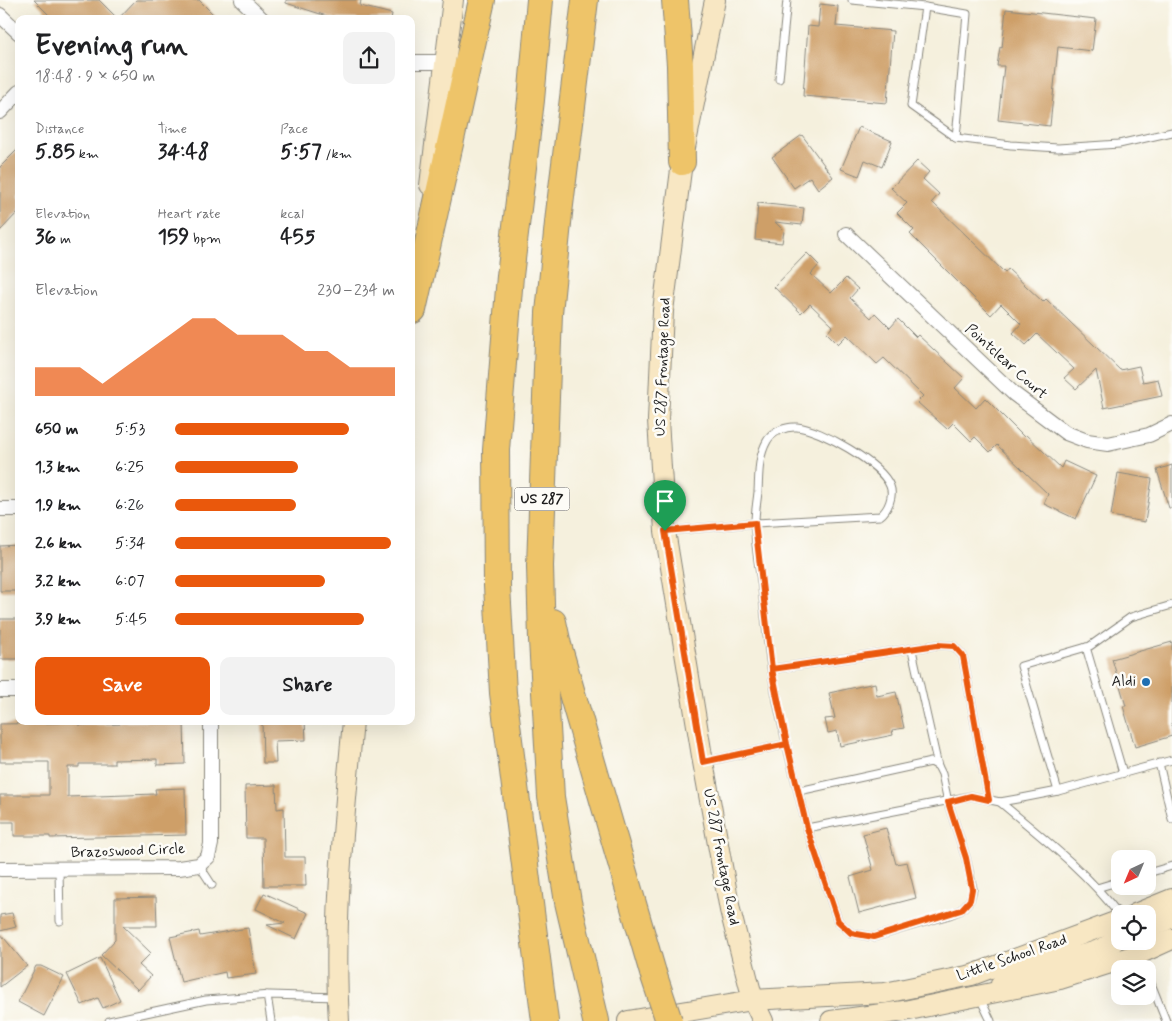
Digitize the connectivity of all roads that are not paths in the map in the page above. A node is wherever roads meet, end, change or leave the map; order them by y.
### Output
1 (242, 0) edge
2 (453, 0) edge
3 (482, 0) edge
4 (540, 0) edge
5 (585, 0) edge
6 (675, 0) edge
7 (715, 0) edge
8 (786, 0) edge
9 (852, 0) edge
10 (925, 7) junction
11 (258, 15) edge
12 (0, 16) edge
13 (15, 29) edge
14 (415, 62) edge
15 (446, 62) junction
16 (778, 79) dead end
17 (15, 96) edge
18 (0, 112) edge
19 (1172, 132) edge
20 (956, 138) junction
21 (682, 162) junction
22 (846, 234) dead end
23 (415, 294) edge
24 (415, 303) edge
25 (1172, 424) edge
26 (0, 509) edge
27 (15, 509) edge
28 (755, 523) junction
29 (665, 531) junction
30 (540, 566) junction
31 (1172, 605) edge
32 (1086, 647) junction
33 (912, 650) junction
34 (772, 669) junction
35 (0, 690) edge
36 (15, 690) edge
37 (211, 725) edge
38 (353, 725) edge
39 (787, 744) junction
40 (1172, 760) edge
41 (703, 762) junction
42 (1159, 763) junction
43 (938, 766) junction
44 (1123, 773) junction
45 (798, 791) junction
46 (1058, 791) junction
47 (989, 800) junction
48 (948, 802) junction
49 (1000, 802) junction
50 (1172, 819) edge
51 (807, 828) junction
52 (199, 865) junction
53 (1172, 866) edge
54 (0, 869) edge
55 (59, 869) junction
56 (1156, 871) edge
57 (1111, 884) edge
58 (212, 885) dead end
59 (1097, 888) junction
60 (1172, 899) edge
61 (1111, 905) edge
62 (1156, 905) edge
63 (1172, 917) edge
64 (60, 921) dead end
65 (1111, 922) edge
66 (1156, 925) edge
67 (1172, 939) edge
68 (1111, 944) edge
69 (1140, 955) edge
70 (267, 995) junction
71 (979, 995) junction
72 (1156, 996) edge
73 (337, 997) junction
74 (753, 1000) junction
75 (109, 1021) edge
76 (272, 1021) edge
77 (339, 1021) edge
78 (546, 1021) edge
79 (596, 1021) edge
80 (628, 1021) edge
81 (669, 1021) edge
82 (763, 1021) edge
83 (831, 1021) edge
84 (990, 1021) edge
85 (1166, 1021) edge

1 - 11 street
2 - 15 main road
3 - 24 highway
4 - 78 highway, US 287
5 - 30 highway, US 287
6 - 21 highway
7 - 21 main road, US 287 Frontage Road
8 - 16 lane
9 - 10 lane
10 - 20 lane
10 - 20 lane
12 - 13 street
14 - 15 street
15 - 23 main road
17 - 18 street
19 - 20 lane
21 - 29 main road, US 287 Frontage Road
22 - 25 street, Pointclear Court
26 - 27 street
28 - 28 lane
28 - 29 lane
28 - 34 lane
29 - 41 main road, US 287 Frontage Road
30 - 79 highway, US 287
30 - 81 highway, bridge
31 - 32 lane
32 - 44 lane
32 - 46 lane
33 - 34 lane
33 - 43 lane
33 - 47 lane
34 - 39 lane
35 - 36 street
37 - 52 street, Brazoswood Circle
38 - 73 main road
39 - 41 lane
39 - 45 lane
40 - 42 lane
41 - 74 main road, US 287 Frontage Road
42 - 44 lane
42 - 50 lane
43 - 45 lane
43 - 48 lane
44 - 46 lane
45 - 51 lane
46 - 49 lane
47 - 48 lane
47 - 49 lane
48 - 51 lane
48 - 51 lane
49 - 59 lane
52 - 55 street, Brazoswood Circle
52 - 58 lane
53 - 56 lane
54 - 55 street, Brazoswood Circle
55 - 64 lane
57 - 59 lane
59 - 61 lane
60 - 62 main road
63 - 66 main road
65 - 74 main road, Little School Road
67 - 69 main road, Little School Road
68 - 71 main road
69 - 71 main road, Little School Road
70 - 73 lane
70 - 75 lane
70 - 76 lane
71 - 83 main road, Little School Road
71 - 84 lane
72 - 85 lane
73 - 77 main road
74 - 80 main road, Little School Road
74 - 82 main road, US 287 Frontage Road

